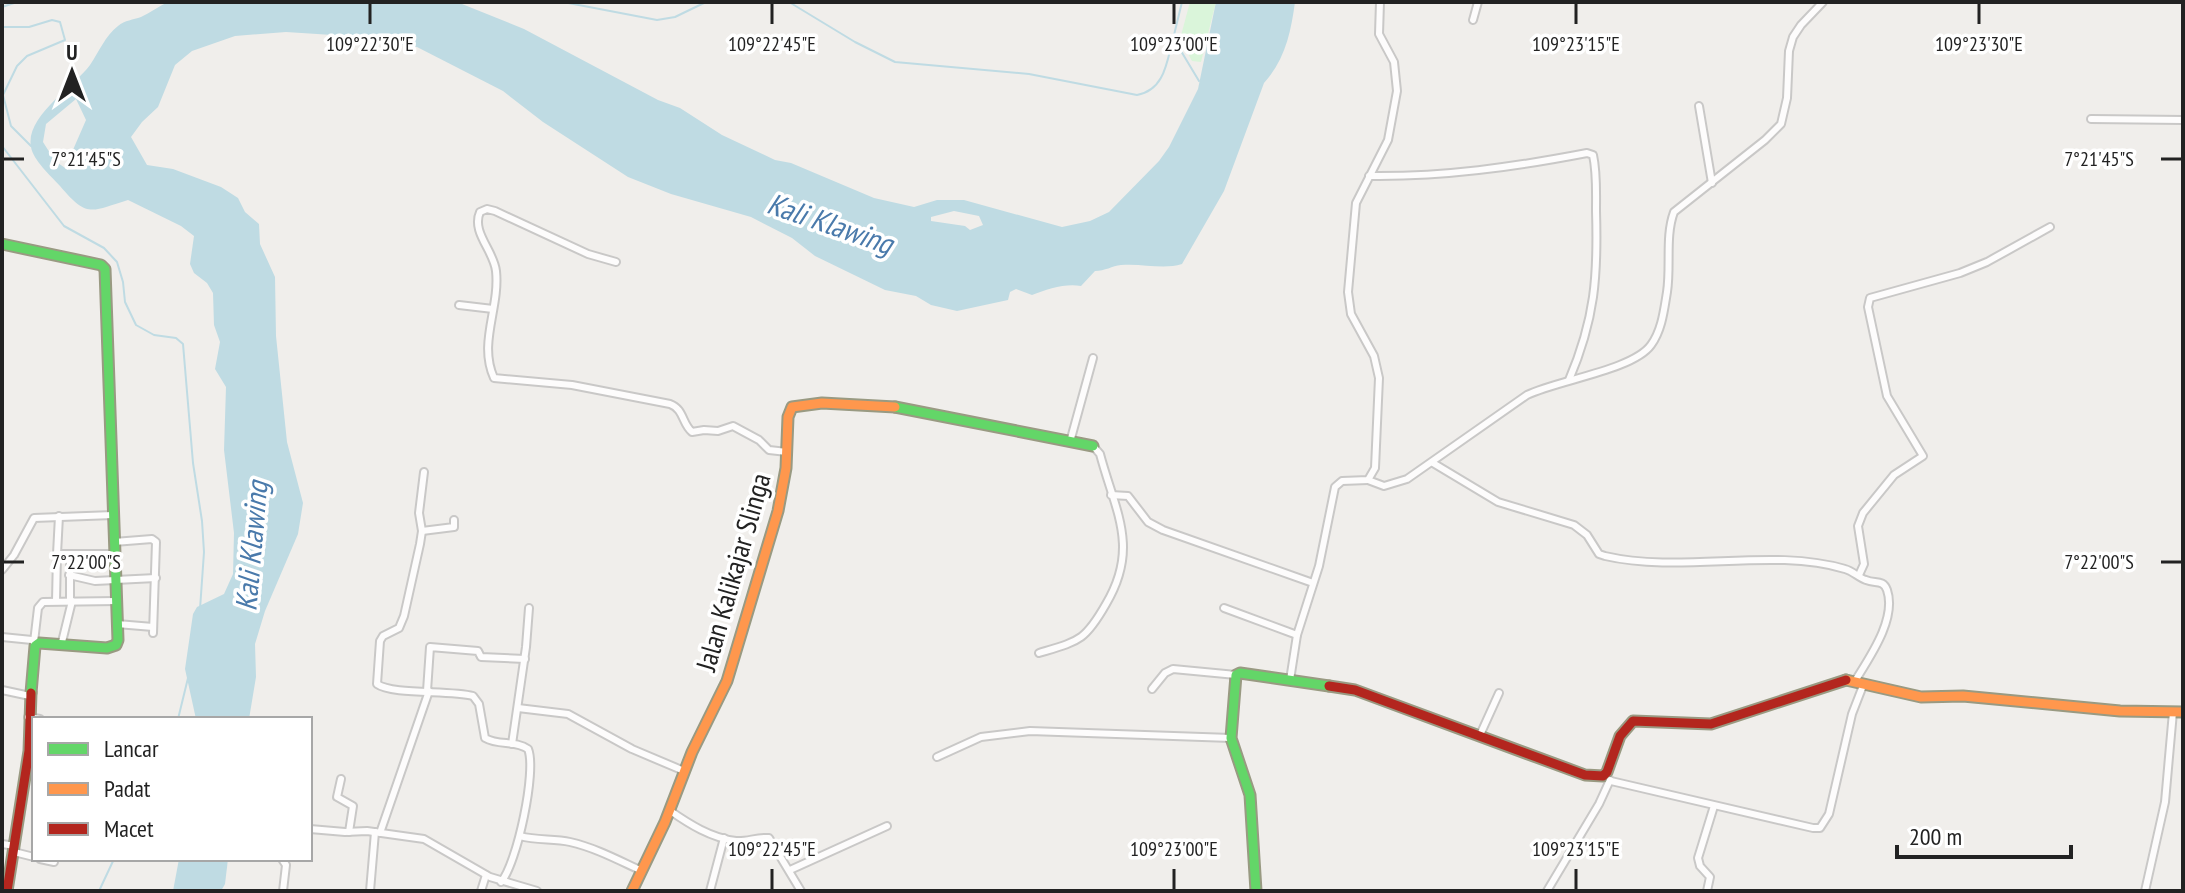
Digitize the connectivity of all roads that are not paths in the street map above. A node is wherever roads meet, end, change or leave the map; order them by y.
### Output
1 (1380, 2) edge
2 (1478, 2) edge
3 (1823, 2) edge
4 (1473, 20) dead end
5 (1699, 106) dead end
6 (2091, 119) dead end
7 (2183, 120) edge
8 (1369, 176) junction
9 (1712, 183) junction
10 (2050, 227) dead end
11 (2, 244) edge
12 (616, 262) dead end
13 (459, 305) dead end
14 (493, 309) junction
15 (1093, 358) dead end
16 (1569, 380) junction
17 (1070, 442) junction
18 (1093, 446) joint
19 (787, 452) junction
20 (1433, 463) junction
21 (424, 472) dead end
22 (1368, 480) junction
23 (1112, 495) junction
24 (113, 515) junction
25 (59, 516) junction
26 (454, 520) dead end
27 (422, 531) junction
28 (114, 542) junction
29 (57, 554) junction
30 (70, 554) junction
31 (115, 554) junction
32 (2, 570) edge
33 (69, 575) junction
34 (1859, 575) junction
35 (156, 578) junction
36 (116, 581) junction
37 (1313, 583) junction
38 (56, 601) junction
39 (71, 601) junction
40 (117, 601) junction
41 (529, 608) dead end
42 (1224, 608) dead end
43 (117, 624) junction
44 (1297, 635) junction
45 (2, 637) edge
46 (35, 643) junction
47 (61, 646) junction
48 (1039, 653) dead end
49 (525, 659) junction
50 (1236, 675) junction
51 (1290, 680) junction
52 (1859, 682) junction
53 (1152, 689) dead end
54 (2, 690) edge
55 (428, 691) junction
56 (1499, 693) dead end
57 (30, 696) junction
58 (518, 708) junction
59 (2178, 712) edge
60 (28, 717) junction
61 (32, 718) edge
62 (1480, 735) junction
63 (1231, 738) junction
64 (512, 744) junction
65 (937, 757) dead end
66 (684, 771) junction
67 (29, 777) edge
68 (341, 779) dead end
69 (1607, 779) junction
70 (1714, 806) junction
71 (669, 810) junction
72 (887, 826) dead end
73 (312, 829) edge
74 (349, 832) junction
75 (377, 832) junction
76 (520, 836) junction
77 (724, 838) junction
78 (2, 844) edge
79 (14, 849) junction
80 (32, 856) edge
81 (50, 861) edge
82 (283, 861) edge
83 (54, 862) dead end
84 (790, 870) junction
85 (642, 871) junction
86 (486, 875) junction
87 (501, 882) junction
88 (522, 889) edge
89 (7, 891) edge
90 (283, 891) edge
91 (370, 891) edge
92 (481, 891) edge
93 (537, 891) edge
94 (632, 891) edge
95 (710, 891) edge
96 (801, 891) edge
97 (1256, 891) edge
98 (1547, 891) edge
99 (1707, 891) edge
100 (2145, 891) edge

1 - 8 street
2 - 4 street
3 - 9 street
5 - 9 street
6 - 7 street
8 - 16 street
8 - 22 street
9 - 16 street
10 - 34 street
11 - 24 street
12 - 14 street
13 - 14 street
14 - 19 street
15 - 17 street
16 - 20 street
17 - 18 street, Jalan Kalikajar Slinga
17 - 19 street, Jalan Kalikajar Slinga
18 - 23 street
19 - 66 street, Jalan Kalikajar Slinga
20 - 22 street
20 - 34 street
21 - 27 street
22 - 37 street
23 - 37 street
23 - 48 street
24 - 25 street
24 - 28 street
25 - 29 street
25 - 32 street
26 - 27 street
27 - 55 street
28 - 31 street
28 - 35 street
29 - 30 street
29 - 38 street
30 - 31 street
30 - 33 street
31 - 36 street
33 - 36 street
33 - 39 street
34 - 52 street
35 - 36 street
35 - 43 street
36 - 40 street
37 - 44 street
38 - 39 street
38 - 46 street
39 - 40 street
39 - 47 street
40 - 43 street
41 - 49 street
42 - 44 street
43 - 47 street
44 - 51 street
45 - 46 street
46 - 47 street
46 - 57 street
49 - 55 street
49 - 58 street
50 - 51 street
50 - 53 street
50 - 63 street
51 - 62 street
52 - 59 street
52 - 69 street
52 - 70 street
54 - 57 street
55 - 64 street
55 - 75 street
56 - 62 street
57 - 60 street
58 - 64 street
58 - 66 street
59 - 100 street
60 - 61 street
60 - 67 street
62 - 69 street
63 - 65 street
63 - 97 street
64 - 76 street
66 - 71 street, Jalan Kalikajar Slinga
67 - 79 street
68 - 74 street
69 - 70 street
69 - 98 street
70 - 99 street
71 - 77 street
71 - 85 street, Jalan Kalikajar Slinga
72 - 84 street
73 - 74 street
74 - 75 street
75 - 86 street
75 - 91 street
76 - 85 street
76 - 87 street
77 - 84 street
77 - 95 street
78 - 79 street
79 - 80 street
79 - 89 street
81 - 83 street
82 - 90 street
84 - 96 street
85 - 94 street, Jalan Kalikajar Slinga
86 - 87 street
86 - 92 street
87 - 88 street
88 - 93 street

